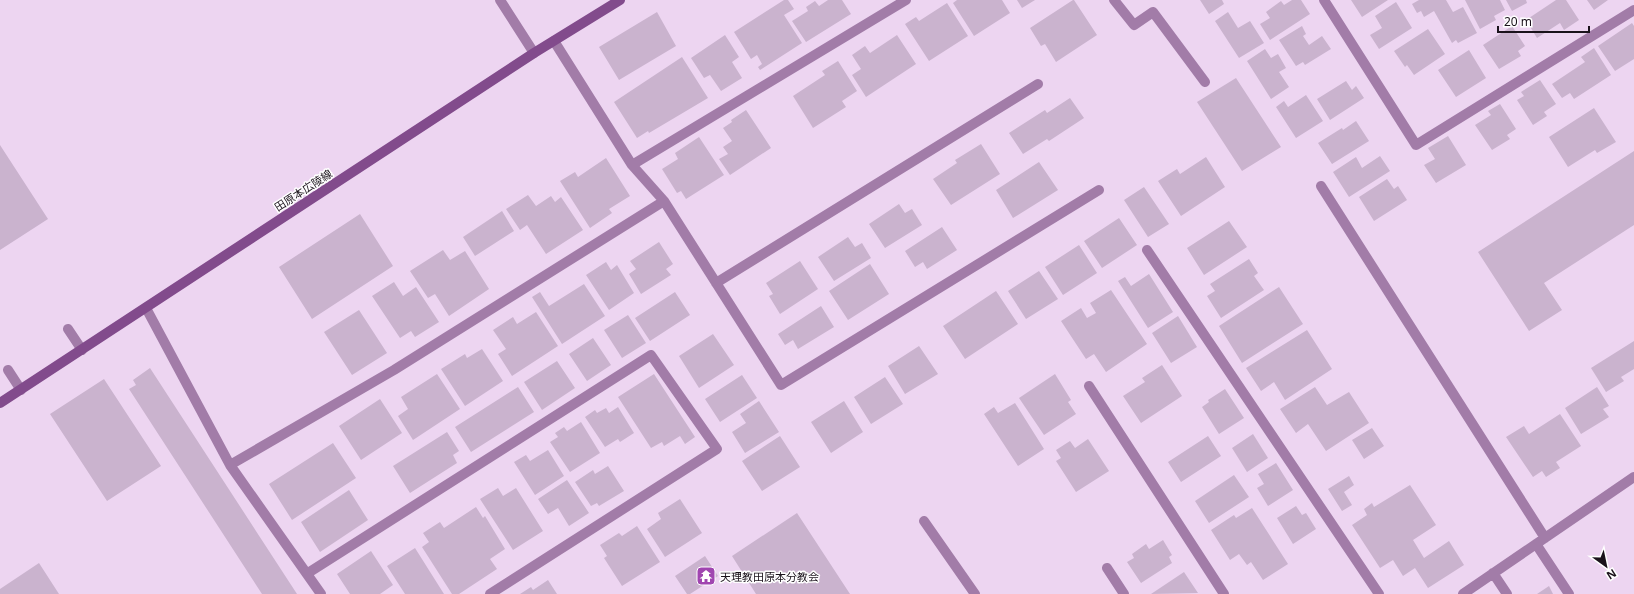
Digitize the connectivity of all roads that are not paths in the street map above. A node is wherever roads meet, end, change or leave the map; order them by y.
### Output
1 (500, 0) edge
2 (620, 0) edge
3 (906, 0) edge
4 (1114, 0) edge
5 (1324, 0) edge
6 (1634, 10) edge
7 (554, 41) junction
8 (534, 52) junction
9 (1205, 82) dead end
10 (1038, 84) dead end
11 (632, 165) junction
12 (1321, 186) dead end
13 (1099, 190) dead end
14 (664, 202) junction
15 (1146, 250) dead end
16 (716, 283) junction
17 (146, 308) junction
18 (68, 329) dead end
19 (82, 350) junction
20 (8, 370) dead end
21 (1089, 386) dead end
22 (21, 390) junction
23 (0, 403) edge
24 (230, 465) junction
25 (1634, 477) edge
26 (924, 521) dead end
27 (1545, 538) junction
28 (1536, 544) junction
29 (1107, 568) dead end
30 (308, 573) junction
31 (1493, 573) junction
32 (321, 594) edge
33 (490, 594) edge
34 (975, 594) edge
35 (1124, 594) edge
36 (1224, 594) edge
37 (1379, 594) edge
38 (1463, 594) edge
39 (1507, 594) edge
40 (1569, 594) edge

1 - 8 street
2 - 7 main road, 田原本広陵線
3 - 11 street
4 - 9 street
5 - 6 street
7 - 8 main road, 田原本広陵線
7 - 11 street
8 - 17 main road, 田原本広陵線
10 - 16 street
11 - 14 street
12 - 27 street
13 - 16 street
14 - 16 street
14 - 24 street
15 - 37 street
17 - 19 main road, 田原本広陵線
17 - 24 street
18 - 19 street
19 - 22 main road, 田原本広陵線
20 - 22 street
21 - 36 street
22 - 23 main road, 田原本広陵線
24 - 30 street
25 - 27 street
26 - 34 street
27 - 28 street
28 - 31 street
28 - 40 street
29 - 35 street
30 - 32 street
30 - 33 street
31 - 38 street
31 - 39 street

